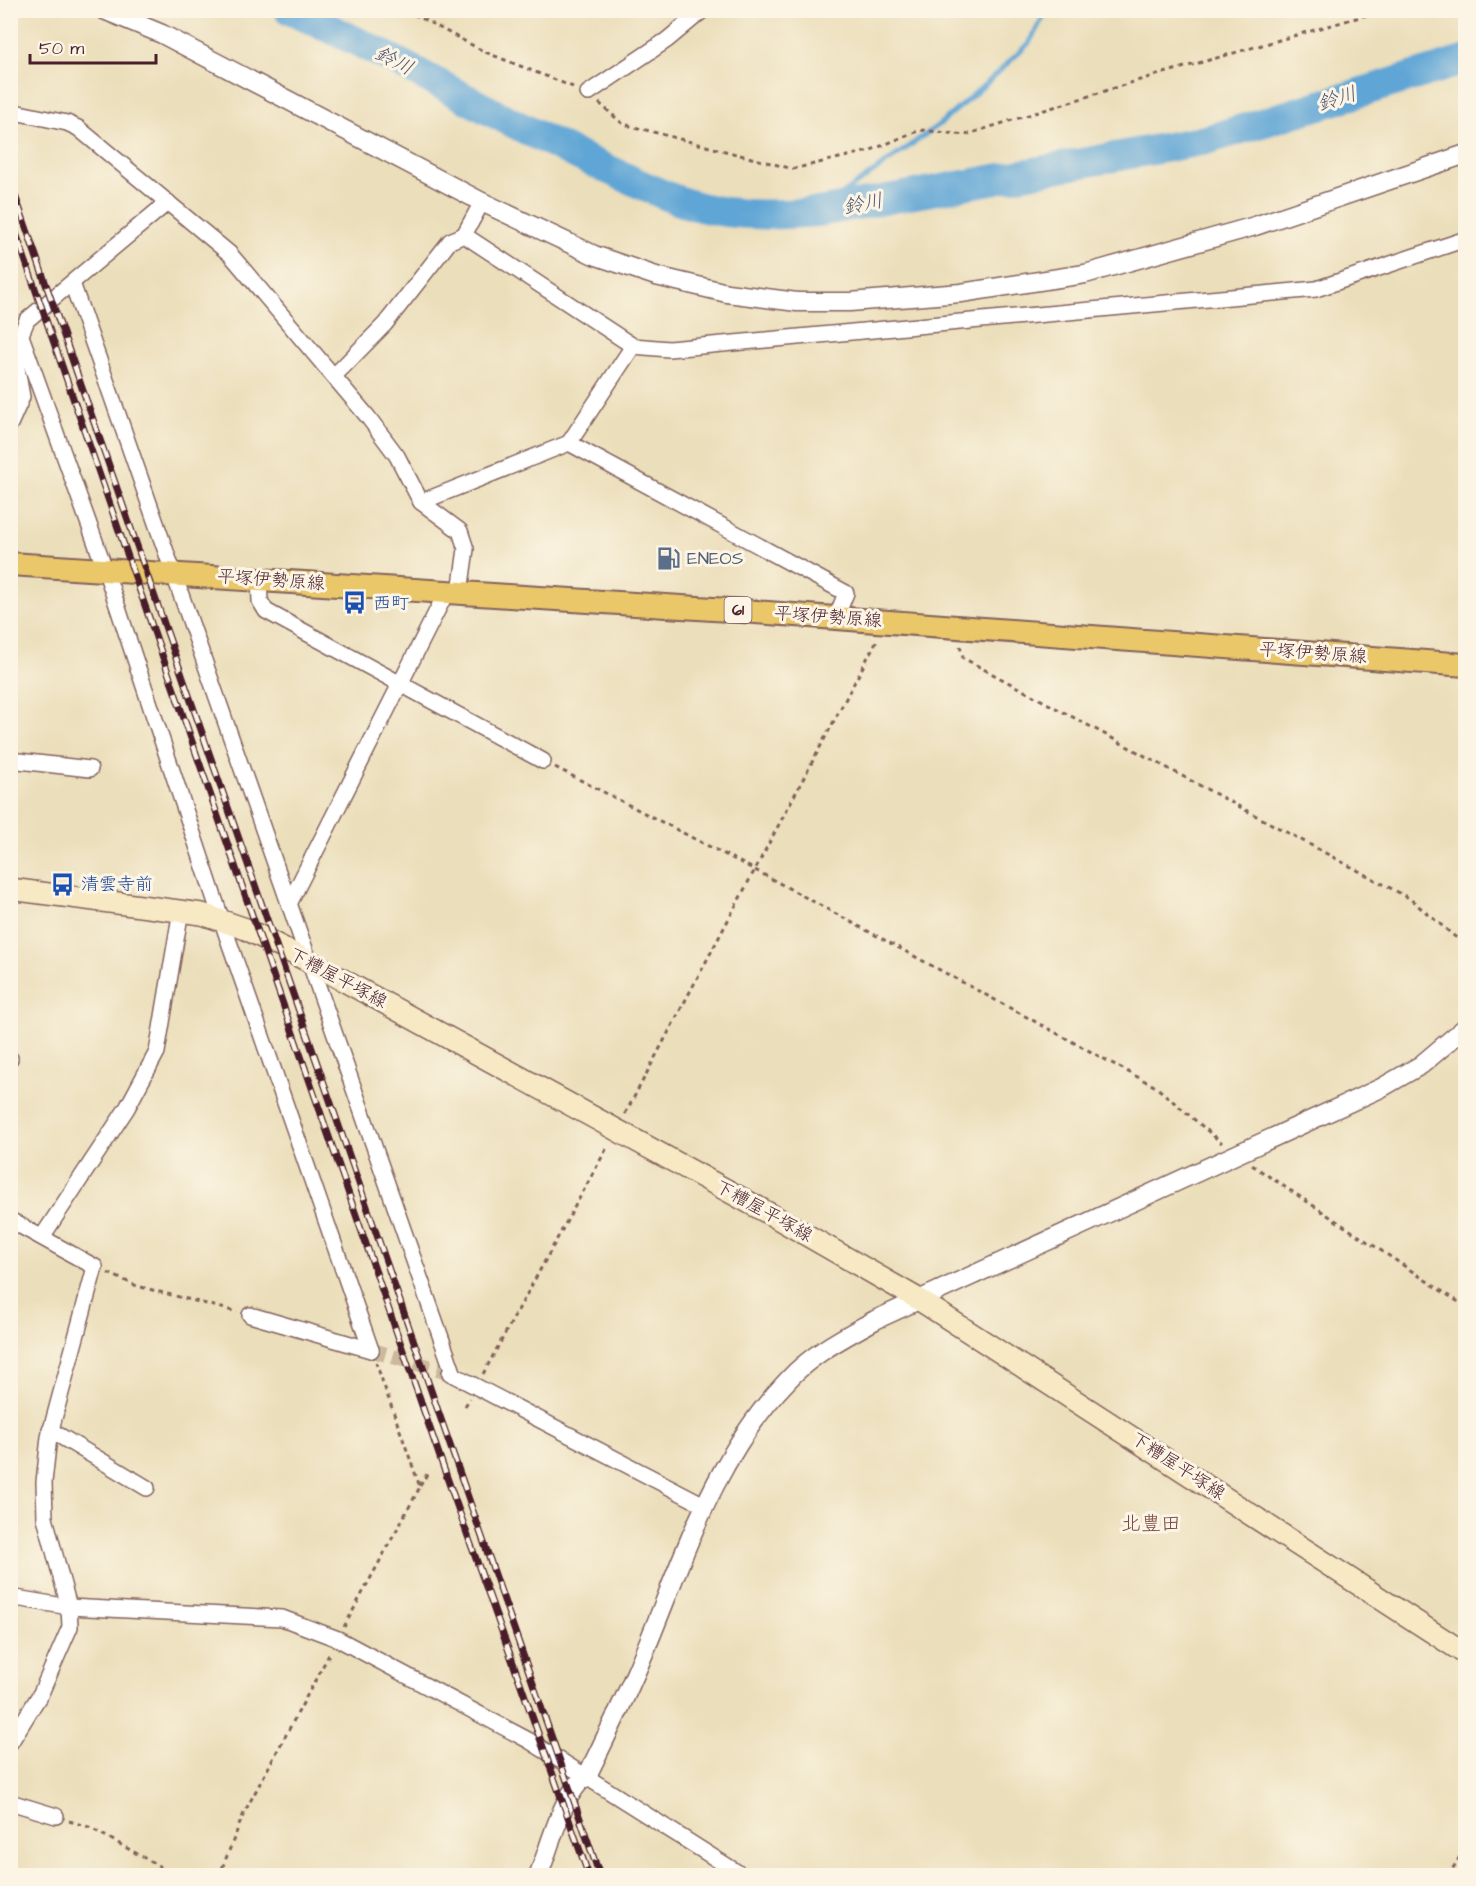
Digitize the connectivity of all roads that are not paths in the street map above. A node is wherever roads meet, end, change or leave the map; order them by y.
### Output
1 (104, 10) edge
2 (703, 10) edge
3 (588, 93) road end
4 (10, 111) edge
5 (1466, 154) edge
6 (168, 202) junction
7 (482, 202) junction
8 (464, 235) junction
9 (1466, 239) edge
10 (72, 283) junction
11 (20, 333) junction
12 (633, 346) junction
13 (334, 376) junction
14 (10, 424) edge
15 (569, 443) junction
16 (421, 502) junction
17 (10, 564) edge
18 (105, 569) junction
19 (172, 573) junction
20 (260, 578) junction
21 (453, 592) junction
22 (836, 618) junction
23 (1466, 665) edge
24 (400, 684) junction
25 (10, 760) edge
26 (543, 761) road end
27 (90, 769) dead end
28 (10, 889) edge
29 (290, 902) junction
30 (181, 910) junction
31 (224, 920) junction
32 (308, 961) junction
33 (1466, 1027) edge
34 (10, 1220) edge
35 (42, 1237) junction
36 (918, 1299) junction
37 (250, 1315) road end
38 (51, 1430) junction
39 (147, 1488) dead end
40 (704, 1505) junction
41 (10, 1597) edge
42 (69, 1607) junction
43 (1466, 1654) edge
44 (10, 1743) edge
45 (588, 1776) junction
46 (10, 1802) edge
47 (56, 1816) road end
48 (538, 1875) edge
49 (743, 1875) edge

1 - 7 street
2 - 3 street
4 - 6 street
5 - 7 street
6 - 10 street
6 - 13 street
7 - 8 street
8 - 12 street
8 - 13 street
9 - 12 street
10 - 11 street
10 - 19 street
11 - 14 street
11 - 18 street
12 - 15 street
13 - 16 street
15 - 16 street
15 - 22 street
16 - 21 street
17 - 18 main road, 平塚伊勢原線 / 61
18 - 19 main road, 平塚伊勢原線 / 61
18 - 31 street
19 - 20 main road, 平塚伊勢原線 / 61
19 - 29 street
20 - 21 main road, 平塚伊勢原線 / 61
20 - 24 street
21 - 22 main road, 平塚伊勢原線 / 61
21 - 24 street
22 - 23 main road, 平塚伊勢原線 / 61
24 - 26 street
24 - 29 street
25 - 27 street
28 - 30 main road, 下糟屋平塚線
29 - 32 street
30 - 31 main road, 下糟屋平塚線
30 - 35 street
31 - 32 main road, 下糟屋平塚線
31 - 37 street
32 - 36 main road, 下糟屋平塚線
32 - 40 street
33 - 36 street
34 - 35 street
35 - 38 street
36 - 40 street
36 - 43 main road, 下糟屋平塚線
38 - 39 street
38 - 42 street
40 - 45 street
41 - 42 street
42 - 44 street
42 - 45 street
45 - 48 street
45 - 49 street
46 - 47 street

